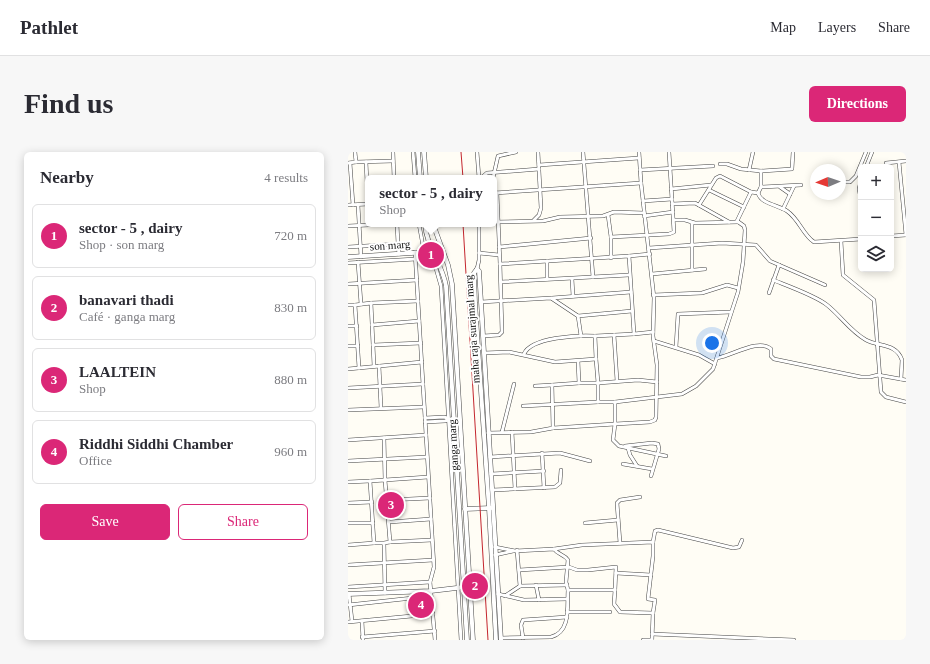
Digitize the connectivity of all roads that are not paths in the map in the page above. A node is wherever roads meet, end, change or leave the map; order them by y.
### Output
1 (355, 152) edge
2 (393, 152) edge
3 (412, 152) edge
4 (418, 152) edge
5 (424, 152) edge
6 (477, 152) edge
7 (516, 152) edge
8 (538, 152) edge
9 (583, 152) edge
10 (639, 152) edge
11 (669, 152) edge
12 (753, 152) edge
13 (866, 152) edge
14 (872, 152) edge
15 (502, 153) edge
16 (793, 153) edge
17 (639, 158) junction
18 (393, 161) junction
19 (906, 161) edge
20 (356, 162) junction
21 (366, 162) junction
22 (583, 162) junction
23 (899, 162) junction
24 (349, 163) edge
25 (886, 163) dead end
26 (720, 164) dead end
27 (867, 164) edge
28 (713, 166) dead end
29 (539, 167) junction
30 (670, 169) junction
31 (640, 170) junction
32 (749, 170) junction
33 (761, 171) junction
34 (494, 173) junction
35 (367, 175) edge
36 (394, 175) edge
37 (415, 175) edge
38 (420, 175) edge
39 (426, 175) edge
40 (480, 175) edge
41 (484, 175) edge
42 (846, 182) edge
43 (641, 183) junction
44 (350, 184) edge
45 (712, 185) junction
46 (801, 185) dead end
47 (780, 186) junction
48 (794, 186) junction
49 (901, 186) junction
50 (906, 186) edge
51 (585, 187) junction
52 (761, 187) junction
53 (671, 188) junction
54 (540, 190) junction
55 (709, 190) junction
56 (751, 192) junction
57 (497, 193) edge
58 (758, 193) junction
59 (790, 194) junction
60 (672, 199) junction
61 (643, 201) junction
62 (365, 204) edge
63 (672, 204) junction
64 (348, 205) edge
65 (353, 205) junction
66 (358, 205) junction
67 (699, 206) junction
68 (744, 207) junction
69 (905, 207) edge
70 (783, 209) junction
71 (673, 212) junction
72 (608, 214) junction
73 (644, 214) junction
74 (588, 216) junction
75 (534, 220) junction
76 (674, 220) junction
77 (497, 222) edge
78 (738, 222) junction
79 (692, 223) junction
80 (730, 223) junction
81 (348, 226) edge
82 (359, 226) junction
83 (365, 226) edge
84 (397, 227) edge
85 (420, 227) edge
86 (425, 227) edge
87 (434, 227) edge
88 (478, 227) edge
89 (496, 227) edge
90 (646, 235) junction
91 (906, 235) edge
92 (612, 236) junction
93 (894, 236) edge
94 (591, 238) junction
95 (858, 239) edge
96 (841, 241) junction
97 (398, 244) junction
98 (440, 244) junction
99 (743, 244) junction
100 (360, 246) junction
101 (691, 246) junction
102 (348, 247) edge
103 (499, 247) junction
104 (649, 248) junction
105 (432, 249) junction
106 (443, 250) junction
107 (415, 252) junction
108 (427, 252) junction
109 (479, 253) junction
110 (399, 254) junction
111 (436, 254) junction
112 (650, 254) junction
113 (499, 255) junction
114 (629, 256) junction
115 (348, 257) edge
116 (360, 257) junction
117 (593, 258) junction
118 (611, 258) junction
119 (416, 259) junction
120 (547, 261) junction
121 (358, 262) junction
122 (348, 263) edge
123 (500, 264) junction
124 (779, 265) junction
125 (705, 268) dead end
126 (477, 269) junction
127 (692, 270) junction
128 (652, 274) junction
129 (629, 275) junction
130 (593, 277) junction
131 (547, 279) junction
132 (572, 279) junction
133 (417, 280) junction
134 (774, 280) junction
135 (501, 282) junction
136 (359, 283) junction
137 (348, 284) edge
138 (825, 285) dead end
139 (738, 288) junction
140 (631, 292) junction
141 (769, 293) dead end
142 (653, 295) junction
143 (573, 296) junction
144 (551, 298) junction
145 (418, 301) junction
146 (501, 301) junction
147 (481, 302) junction
148 (371, 303) junction
149 (475, 303) junction
150 (360, 304) junction
151 (348, 305) edge
152 (355, 305) junction
153 (632, 311) junction
154 (731, 312) junction
155 (578, 316) junction
156 (419, 321) junction
157 (372, 325) junction
158 (348, 326) edge
159 (357, 326) junction
160 (653, 332) junction
161 (634, 334) junction
162 (614, 335) junction
163 (483, 336) junction
164 (581, 336) junction
165 (595, 336) junction
166 (654, 341) junction
167 (421, 342) junction
168 (877, 344) junction
169 (348, 346) edge
170 (358, 346) junction
171 (373, 346) junction
172 (676, 348) junction
173 (484, 353) junction
174 (478, 354) junction
175 (524, 354) junction
176 (717, 358) junction
177 (596, 359) junction
178 (904, 360) edge
179 (578, 361) junction
180 (422, 362) junction
181 (715, 364) junction
182 (374, 366) junction
183 (379, 366) junction
184 (358, 368) junction
185 (348, 369) edge
186 (878, 375) junction
187 (901, 379) junction
188 (906, 380) edge
189 (617, 381) junction
190 (598, 382) junction
191 (656, 382) junction
192 (579, 383) junction
193 (423, 384) junction
194 (514, 384) dead end
195 (552, 385) junction
196 (535, 386) dead end
197 (380, 387) junction
198 (348, 388) edge
199 (656, 398) junction
200 (598, 402) junction
201 (615, 402) junction
202 (906, 402) edge
203 (553, 405) junction
204 (523, 406) dead end
205 (424, 407) junction
206 (381, 408) junction
207 (348, 410) edge
208 (447, 418) junction
209 (454, 418) junction
210 (425, 420) junction
211 (615, 424) junction
212 (554, 428) junction
213 (502, 432) junction
214 (512, 432) junction
215 (485, 434) junction
216 (426, 435) junction
217 (384, 438) junction
218 (348, 440) edge
219 (621, 446) junction
220 (628, 448) junction
221 (542, 453) junction
222 (658, 454) junction
223 (512, 455) junction
224 (666, 456) dead end
225 (427, 457) junction
226 (490, 457) junction
227 (384, 459) junction
228 (348, 460) edge
229 (590, 461) dead end
230 (623, 464) dead end
231 (637, 466) junction
232 (652, 469) junction
233 (562, 470) dead end
234 (544, 471) junction
235 (514, 473) junction
236 (491, 474) junction
237 (651, 476) dead end
238 (428, 477) junction
239 (370, 480) junction
240 (385, 480) junction
241 (348, 482) edge
242 (544, 488) junction
243 (515, 489) junction
244 (492, 490) junction
245 (640, 497) dead end
246 (430, 498) junction
247 (388, 500) junction
248 (372, 502) junction
249 (348, 503) edge
250 (492, 508) junction
251 (465, 509) junction
252 (431, 519) junction
253 (618, 520) junction
254 (388, 522) junction
255 (348, 523) edge
256 (373, 523) junction
257 (585, 523) dead end
258 (432, 540) junction
259 (742, 540) dead end
260 (390, 542) junction
261 (653, 542) junction
262 (374, 543) junction
263 (384, 543) junction
264 (620, 543) junction
265 (348, 544) edge
266 (495, 547) junction
267 (554, 549) junction
268 (516, 550) junction
269 (495, 555) junction
270 (433, 560) junction
271 (384, 563) junction
272 (348, 565) edge
273 (569, 567) junction
274 (519, 570) junction
275 (616, 573) junction
276 (651, 575) junction
277 (430, 582) junction
278 (385, 585) junction
279 (536, 585) junction
280 (567, 585) junction
281 (520, 586) junction
282 (348, 587) edge
283 (458, 587) junction
284 (464, 587) junction
285 (470, 587) junction
286 (568, 590) junction
287 (615, 590) junction
288 (385, 593) junction
289 (349, 594) edge
290 (431, 594) junction
291 (498, 594) junction
292 (505, 596) junction
293 (567, 599) junction
294 (539, 600) junction
295 (349, 605) edge
296 (567, 612) junction
297 (610, 612) dead end
298 (433, 614) junction
299 (653, 614) junction
300 (566, 617) junction
301 (362, 621) junction
302 (350, 622) edge
303 (434, 631) junction
304 (652, 634) junction
305 (556, 636) junction
306 (362, 638) edge
307 (523, 638) junction
308 (500, 639) edge
309 (435, 640) edge
310 (461, 640) edge
311 (467, 640) edge
312 (473, 640) edge
313 (556, 640) edge
314 (643, 640) edge
315 (652, 640) edge
316 (769, 640) edge
317 (794, 640) edge

1 - 20 street
2 - 18 street
3 - 37 street
4 - 38 street
5 - 39 street
6 - 40 street
7 - 15 street
8 - 29 street
9 - 22 street
10 - 17 street
11 - 30 street
12 - 32 street
13 - 42 street
14 - 27 street
15 - 34 street
16 - 33 street
17 - 22 street
17 - 31 street
18 - 21 street
18 - 36 street
19 - 23 street
20 - 21 street
20 - 24 street
21 - 35 street
22 - 29 street
22 - 51 street
23 - 25 street
23 - 49 street
24 - 44 street
26 - 32 street
28 - 30 street
29 - 34 street
29 - 54 street
30 - 31 street
30 - 53 street
31 - 43 street
32 - 33 street
33 - 52 street
34 - 41 street
43 - 51 street
43 - 61 street
44 - 65 street
45 - 53 street
45 - 55 street
45 - 56 street
46 - 48 street
47 - 48 street
47 - 52 street
47 - 59 street
48 - 59 street
49 - 50 street
49 - 69 street
51 - 54 street
51 - 74 street
52 - 58 street
53 - 60 street
54 - 57 street
54 - 75 street
55 - 67 street
55 - 68 street
56 - 58 street
56 - 68 street
58 - 70 street
59 - 70 street
60 - 61 street
60 - 63 street
61 - 73 street
62 - 66 street
63 - 67 street
63 - 71 street
64 - 65 street
65 - 66 street
66 - 82 street
67 - 80 street
68 - 78 street
69 - 91 street
70 - 96 street
71 - 73 street
71 - 76 street
72 - 73 street
72 - 74 street
72 - 92 street
73 - 90 street
74 - 75 street
74 - 94 street
75 - 77 street
76 - 79 street
76 - 90 street
78 - 80 street
78 - 99 street
79 - 80 street
79 - 101 street
81 - 82 street
82 - 83 street
82 - 100 street
84 - 97 street
85 - 108 street
86 - 105 street
87 - 98 street
88 - 109 street
89 - 103 street
90 - 92 street
90 - 104 street
91 - 93 street
92 - 118 street
94 - 103 street
94 - 117 street
95 - 96 street
96 - 168 street
97 - 100 street
97 - 110 street
98 - 105 street
98 - 106 street
99 - 101 street
99 - 124 street
99 - 139 street
100 - 102 street
100 - 116 street
101 - 104 street
101 - 127 street
103 - 113 street
104 - 112 street
105 - 108 street, son marg
105 - 111 street
106 - 111 street
106 - 251 street, ganga marg
107 - 108 street, son marg
107 - 110 street, son marg
107 - 119 street
108 - 208 street
109 - 113 street
109 - 126 street
110 - 116 street, son marg
111 - 209 street, ganga marg
112 - 114 street
112 - 128 street
113 - 123 street
114 - 118 street
114 - 129 street
115 - 116 street, son marg
116 - 121 street
117 - 118 street
117 - 120 street
117 - 130 street
119 - 121 street
119 - 133 street
120 - 123 street
120 - 131 street
121 - 122 street
121 - 136 street
123 - 135 street
124 - 134 street
124 - 138 street
125 - 127 street
126 - 147 street, maha raja surajmal marg
126 - 149 street, maha raja surajmal marg
127 - 128 street
128 - 142 street
129 - 130 street
129 - 140 street
130 - 132 street
131 - 132 street
131 - 135 street
132 - 143 street
133 - 136 street
133 - 145 street
134 - 141 street
134 - 168 street
135 - 146 street
136 - 137 street
136 - 150 street
139 - 142 street
139 - 154 street
140 - 143 street
140 - 153 street
142 - 160 street
143 - 144 street
144 - 146 street
144 - 155 street
145 - 148 street
145 - 156 street
146 - 147 street
146 - 163 street
147 - 149 street
147 - 163 street, maha raja surajmal marg
148 - 150 street
148 - 157 street
149 - 174 street, maha raja surajmal marg
150 - 152 street
151 - 152 street
152 - 159 street
153 - 155 street
153 - 161 street
154 - 172 street
154 - 176 street
155 - 164 street
156 - 157 street
156 - 167 street
157 - 171 street
158 - 159 street
159 - 170 street
160 - 161 street
160 - 166 street
161 - 162 street
162 - 165 street
162 - 189 street
163 - 173 street, maha raja surajmal marg
164 - 165 street
164 - 175 street
165 - 177 street
166 - 172 street
166 - 191 street
167 - 171 street
167 - 180 street
168 - 178 street
168 - 186 street
169 - 170 street
170 - 184 street
171 - 182 street
172 - 181 street
173 - 174 street
173 - 175 street
173 - 215 street, maha raja surajmal marg
174 - 215 street, maha raja surajmal marg
175 - 179 street
176 - 181 street
176 - 186 street
177 - 179 street
177 - 190 street
178 - 187 street
179 - 192 street
180 - 183 street
180 - 193 street
181 - 199 street
182 - 183 street
182 - 184 street
183 - 197 street
184 - 185 street
186 - 187 street
186 - 202 street
187 - 188 street
189 - 190 street
189 - 191 street
190 - 192 street
190 - 200 street
191 - 199 street
192 - 195 street
193 - 197 street
193 - 205 street
194 - 213 street
195 - 196 street
195 - 203 street
197 - 198 street
197 - 206 street
199 - 201 street
199 - 211 street
200 - 201 street
200 - 203 street
201 - 211 street
203 - 204 street
203 - 212 street
205 - 206 street
205 - 210 street
206 - 207 street
208 - 209 street
208 - 210 street
208 - 283 street
209 - 284 street, ganga marg
210 - 216 street
211 - 212 street
211 - 219 street
212 - 214 street
213 - 214 street
213 - 215 street
214 - 223 street
215 - 226 street, maha raja surajmal marg
215 - 250 street, maha raja surajmal marg
216 - 217 street
216 - 225 street
217 - 218 street
217 - 227 street
219 - 220 street
219 - 222 street
220 - 222 street
220 - 231 street
221 - 223 street
221 - 229 street
221 - 234 street
222 - 224 street
222 - 232 street
223 - 226 street
223 - 235 street
225 - 227 street
225 - 238 street
226 - 236 street, maha raja surajmal marg
227 - 228 street
227 - 240 street
230 - 231 street
231 - 232 street
232 - 237 street
233 - 242 street
234 - 235 street
234 - 242 street
235 - 236 street
235 - 243 street
236 - 244 street, maha raja surajmal marg
238 - 240 street
238 - 246 street
239 - 240 street
239 - 241 street
239 - 248 street
240 - 247 street
242 - 243 street
243 - 244 street
244 - 250 street, maha raja surajmal marg
245 - 253 street
246 - 247 street
246 - 252 street
247 - 254 street
248 - 249 street
248 - 256 street
250 - 251 street
250 - 266 street, maha raja surajmal marg
250 - 308 street, maha raja surajmal marg
251 - 285 street, ganga marg
252 - 254 street
252 - 258 street
253 - 257 street
253 - 264 street
254 - 260 street
255 - 256 street
256 - 262 street
258 - 260 street
258 - 270 street
259 - 261 street
260 - 263 street
261 - 264 street
261 - 276 street
262 - 263 street
262 - 265 street
263 - 271 street
264 - 267 street
266 - 268 street
266 - 269 street, maha raja surajmal marg
267 - 268 street
267 - 273 street
268 - 269 street
268 - 274 street
269 - 291 street, maha raja surajmal marg
270 - 271 street
270 - 277 street
271 - 272 street
271 - 278 street
273 - 274 street
273 - 275 street
273 - 280 street
274 - 281 street
275 - 276 street
275 - 287 street
276 - 299 street
277 - 278 street
277 - 290 street
278 - 282 street
278 - 288 street
279 - 280 street
279 - 281 street
279 - 294 street
280 - 286 street
281 - 292 street
283 - 284 street
283 - 290 street
283 - 310 street
284 - 285 street
284 - 311 street, ganga marg
285 - 312 street, ganga marg
286 - 287 street
286 - 293 street
287 - 299 street
288 - 289 street
288 - 290 street
289 - 295 street
290 - 295 street
290 - 298 street
291 - 292 street
291 - 308 street, maha raja surajmal marg
292 - 294 street
293 - 294 street
293 - 296 street
295 - 302 street
296 - 297 street
296 - 300 street
298 - 301 street
298 - 303 street
299 - 304 street
300 - 305 street
300 - 307 street
301 - 302 street
301 - 306 street
303 - 306 street
303 - 309 street
304 - 315 street
304 - 316 street
305 - 307 street
305 - 313 street
307 - 308 street
314 - 315 street
316 - 317 street

